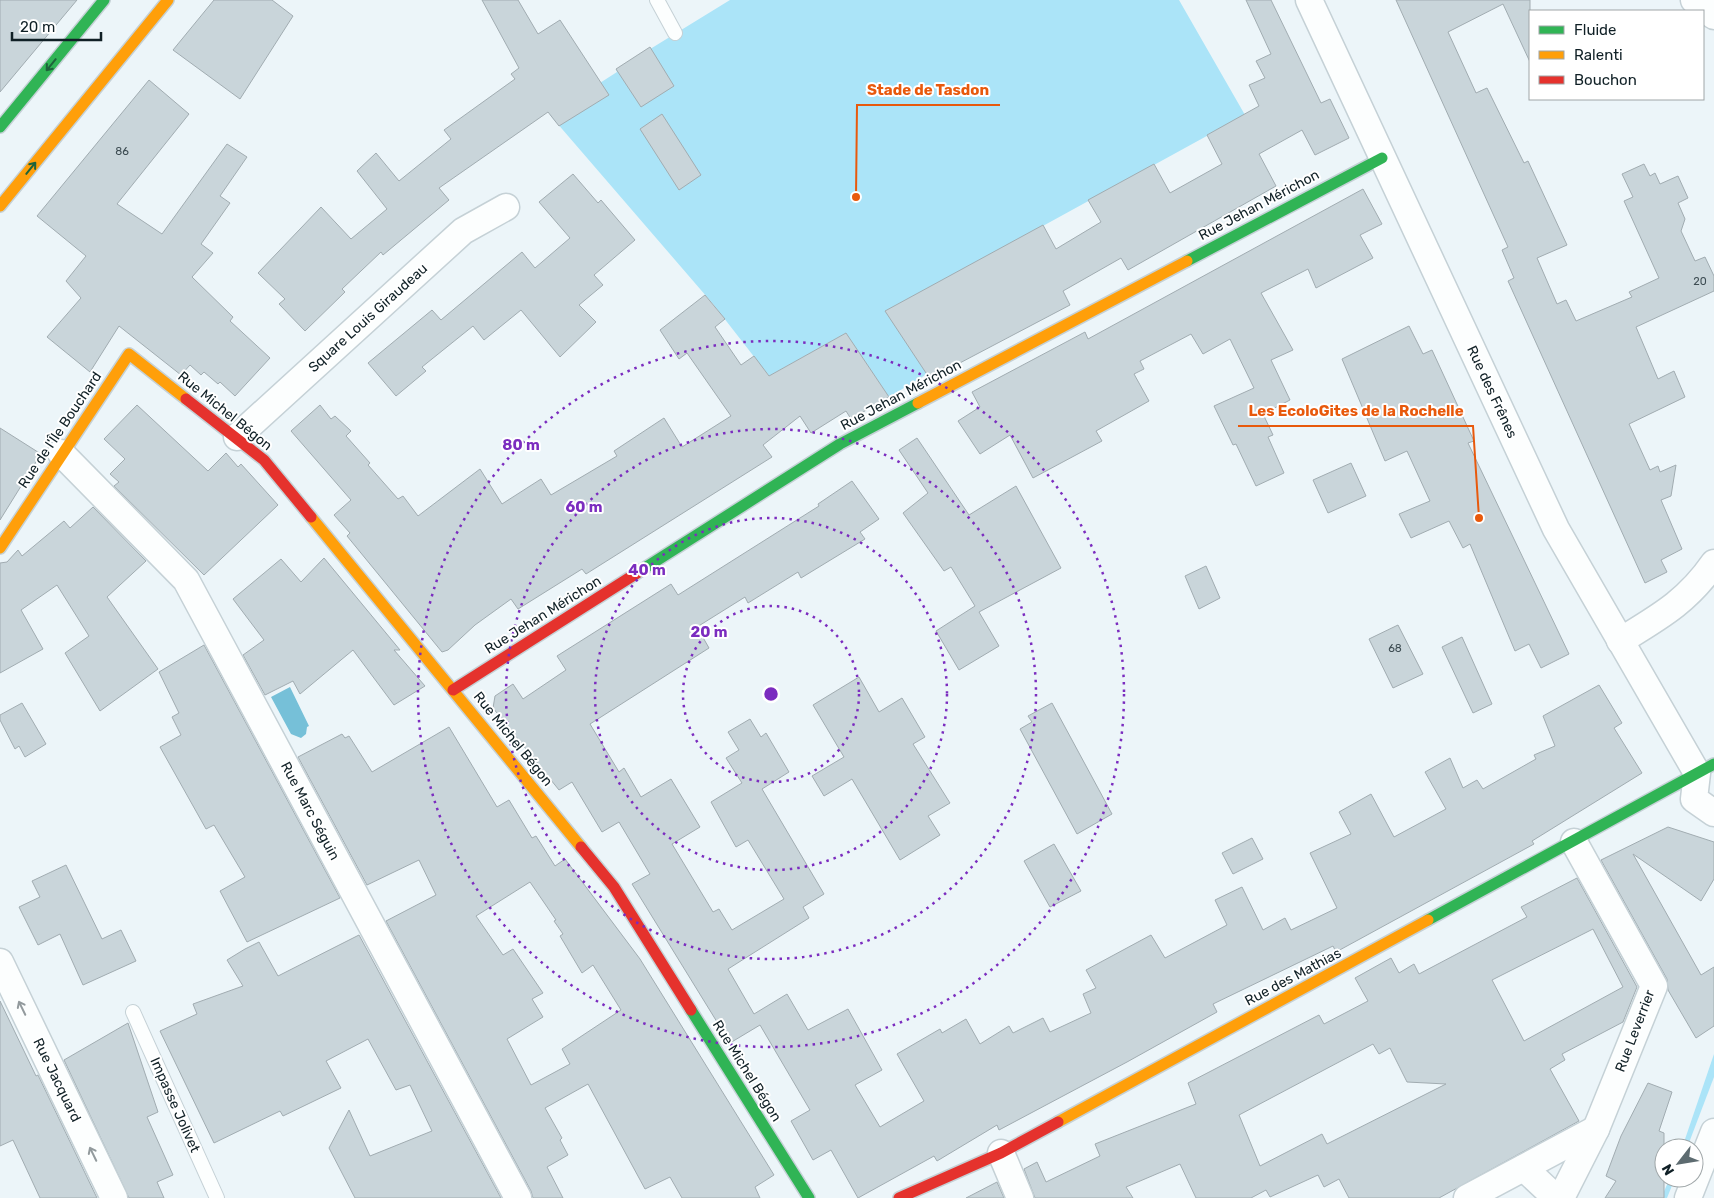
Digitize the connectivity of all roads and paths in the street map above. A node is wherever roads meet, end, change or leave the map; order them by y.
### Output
1 (104, 0) edge
2 (168, 0) edge
3 (657, 0) edge
4 (1309, 0) edge
5 (1694, 0) edge
6 (1714, 16) edge
7 (675, 33) dead end
8 (0, 127) edge
9 (1382, 158) junction
10 (0, 206) edge
11 (506, 207) dead end
12 (129, 354) joint
13 (237, 438) junction
14 (61, 453) junction
15 (0, 548) edge
16 (1714, 563) edge
17 (1620, 641) junction
18 (453, 690) junction
19 (1706, 768) edge
20 (1704, 806) edge
21 (1574, 842) junction
22 (0, 962) edge
23 (133, 1012) dead end
24 (1596, 1130) junction
25 (1714, 1132) edge
26 (1001, 1153) junction
27 (1524, 1168) junction
28 (114, 1198) edge
29 (218, 1198) edge
30 (518, 1198) edge
31 (809, 1198) edge
32 (899, 1198) edge
33 (1020, 1198) edge
34 (1467, 1198) edge
35 (1556, 1198) edge
36 (1561, 1198) edge
37 (1688, 1198) edge

1 -> 8 street
10 -> 2 street
3 - 7 lane
4 - 9 street, Rue des Frênes
5 - 6 street
9 - 17 street, Rue des Frênes
9 - 18 street, Rue Jehan Mérichon
11 - 13 street, Square Louis Giraudeau
12 - 13 street, Rue Michel Bégon
12 - 14 street, Rue de l'Île Bouchard
13 - 18 street, Rue Michel Bégon
14 - 15 street, Rue de l'Île Bouchard
14 - 30 street, Rue Marc Séguin
16 - 17 street
17 - 19 street, Rue des Frênes
18 - 31 street, Rue Michel Bégon
19 - 20 street
19 - 21 street, Rue des Mathias
21 - 24 street, Rue Leverrier
21 - 26 street, Rue des Mathias
28 -> 22 street, Rue Jacquard
23 - 29 lane, Impasse Jolivet
24 - 27 street
24 - 36 street, Rue Leverrier
25 - 37 street
26 - 32 street, Rue des Mathias
26 - 33 street
27 - 34 street
27 - 35 street

